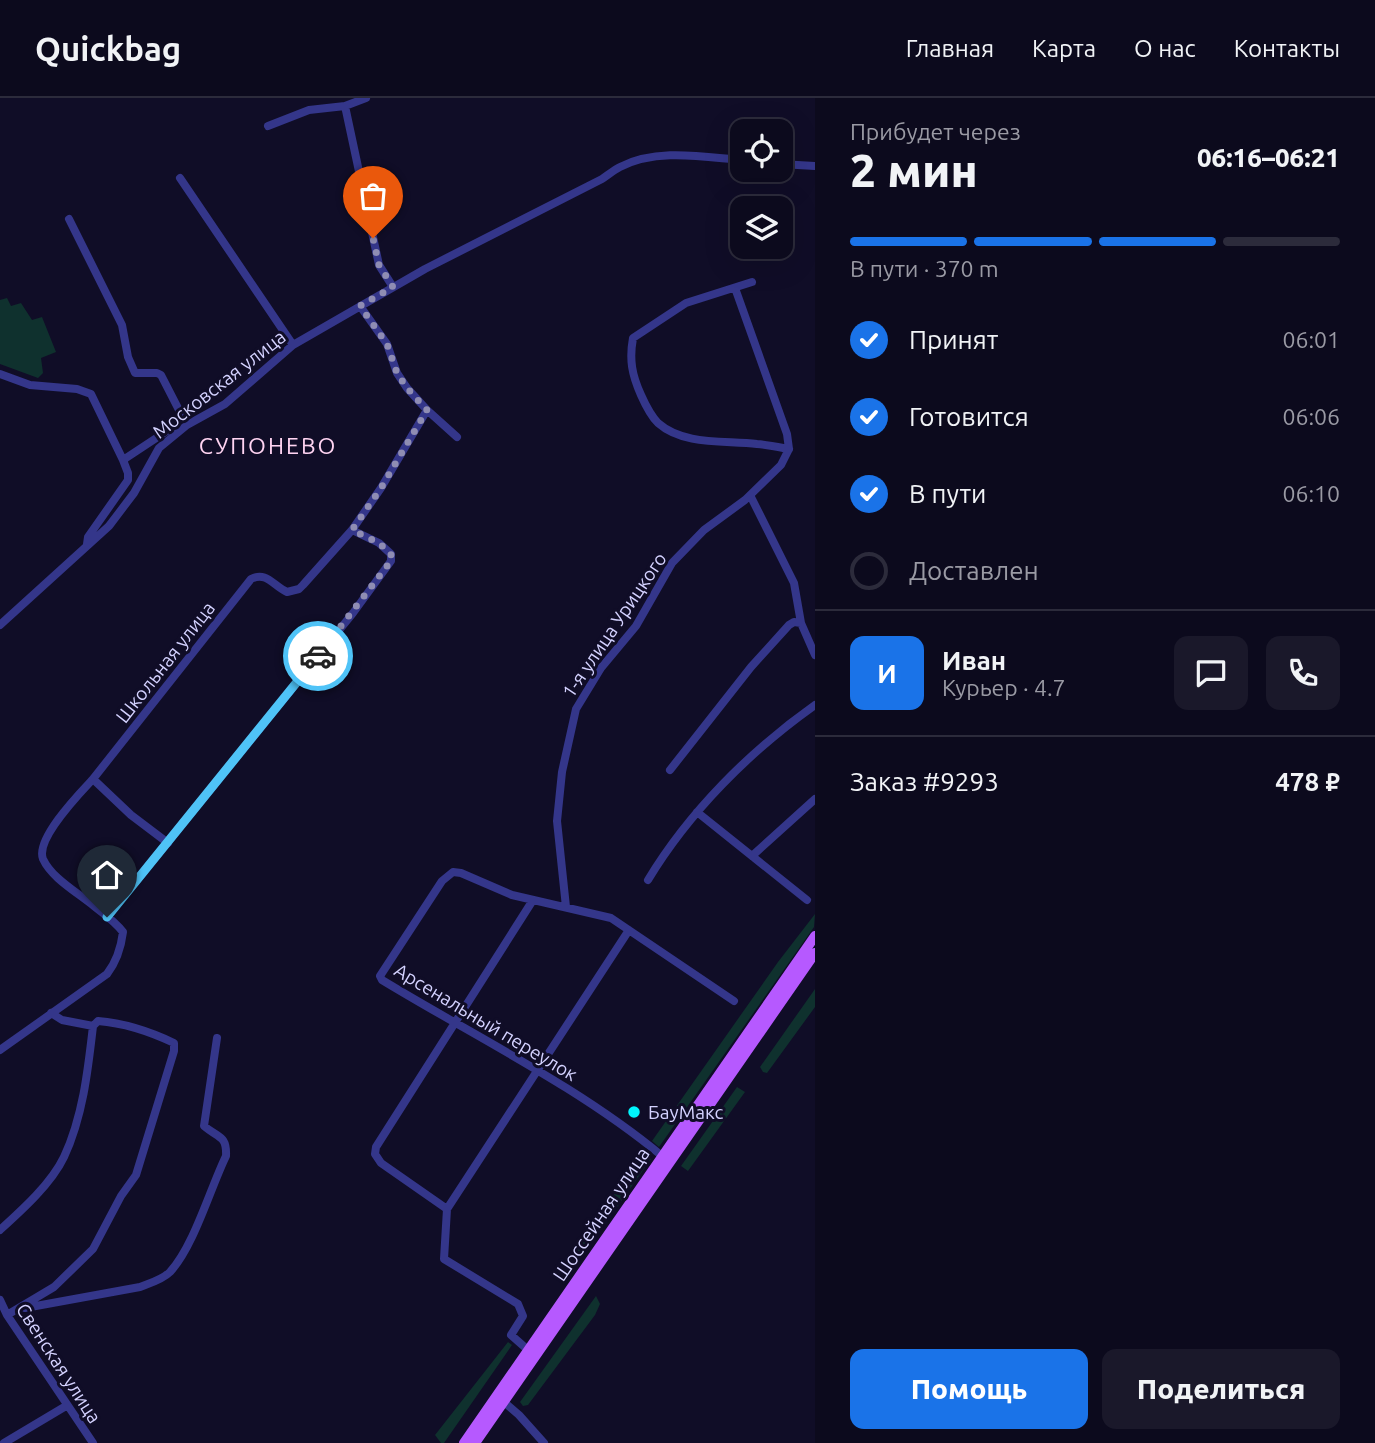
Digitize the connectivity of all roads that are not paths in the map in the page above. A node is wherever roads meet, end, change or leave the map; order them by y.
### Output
1 (366, 98) edge
2 (345, 106) junction
3 (268, 126) dead end
4 (730, 159) edge
5 (793, 165) edge
6 (815, 166) edge
7 (180, 177) dead end
8 (69, 219) dead end
9 (752, 282) dead end
10 (393, 287) junction
11 (735, 288) junction
12 (360, 306) junction
13 (293, 345) junction
14 (0, 374) edge
15 (427, 410) junction
16 (457, 437) dead end
17 (789, 449) junction
18 (123, 460) junction
19 (750, 495) junction
20 (352, 530) junction
21 (87, 544) junction
22 (800, 623) junction
23 (0, 625) edge
24 (815, 655) edge
25 (815, 705) edge
26 (670, 770) dead end
27 (93, 779) junction
28 (815, 799) edge
29 (697, 813) junction
30 (168, 843) junction
31 (752, 856) junction
32 (648, 880) dead end
33 (533, 900) junction
34 (807, 900) dead end
35 (566, 907) junction
36 (107, 917) junction
37 (629, 930) junction
38 (815, 930) edge
39 (815, 936) edge
40 (811, 950) edge
41 (734, 1001) dead end
42 (51, 1013) junction
43 (455, 1024) junction
44 (93, 1026) junction
45 (216, 1038) dead end
46 (0, 1050) edge
47 (538, 1071) junction
48 (662, 1156) junction
49 (447, 1209) junction
50 (0, 1230) edge
51 (2, 1308) edge
52 (18, 1310) junction
53 (528, 1350) junction
54 (504, 1402) junction
55 (66, 1406) junction
56 (4, 1443) edge
57 (93, 1443) edge
58 (464, 1443) edge
59 (475, 1443) edge
60 (544, 1443) edge

1 - 2 street
2 - 3 street
2 - 10 street
4 - 10 street, Московская улица
5 - 6 street
7 - 13 street
8 - 18 street
9 - 11 street
10 - 12 street, Московская улица
11 - 17 street
11 - 17 street
12 - 13 street, Московская улица
12 - 15 street
13 - 21 street, Московская улица
14 - 18 street
15 - 16 street
15 - 20 street, Школьная улица
17 - 19 street, 1-я улица Урицкого
18 - 21 street
19 - 22 street
19 - 35 street, 1-я улица Урицкого
20 - 27 street, Школьная улица
20 - 30 street
21 - 23 street, Московская улица
22 - 24 street
22 - 26 street
25 - 29 street
27 - 30 street
27 - 36 street, Школьная улица
28 - 31 street
29 - 31 street
29 - 32 street
30 - 36 street
31 - 34 street
33 - 35 street, Арсенальный переулок
33 - 43 street
33 - 43 street, Арсенальный переулок
35 - 37 street, Арсенальный переулок
36 - 42 street, Школьная улица
37 - 41 street, Арсенальный переулок
37 - 47 street
38 - 40 street
39 - 40 main road, Шоссейная улица
40 - 48 main road, Шоссейная улица
40 - 54 main road, Шоссейная улица
42 - 44 street
42 - 46 street, Школьная улица
43 - 47 street, Арсенальный переулок
43 - 49 street
44 - 50 street
44 - 52 street
45 - 52 street
47 - 48 street, Арсенальный переулок
47 - 49 street
48 - 53 main road, Шоссейная улица
49 - 53 street
51 - 52 street
51 - 55 street, Свенская улица
53 - 58 main road, Шоссейная улица
54 - 59 main road, Шоссейная улица
54 - 60 street
55 - 56 street
55 - 57 street, Свенская улица

